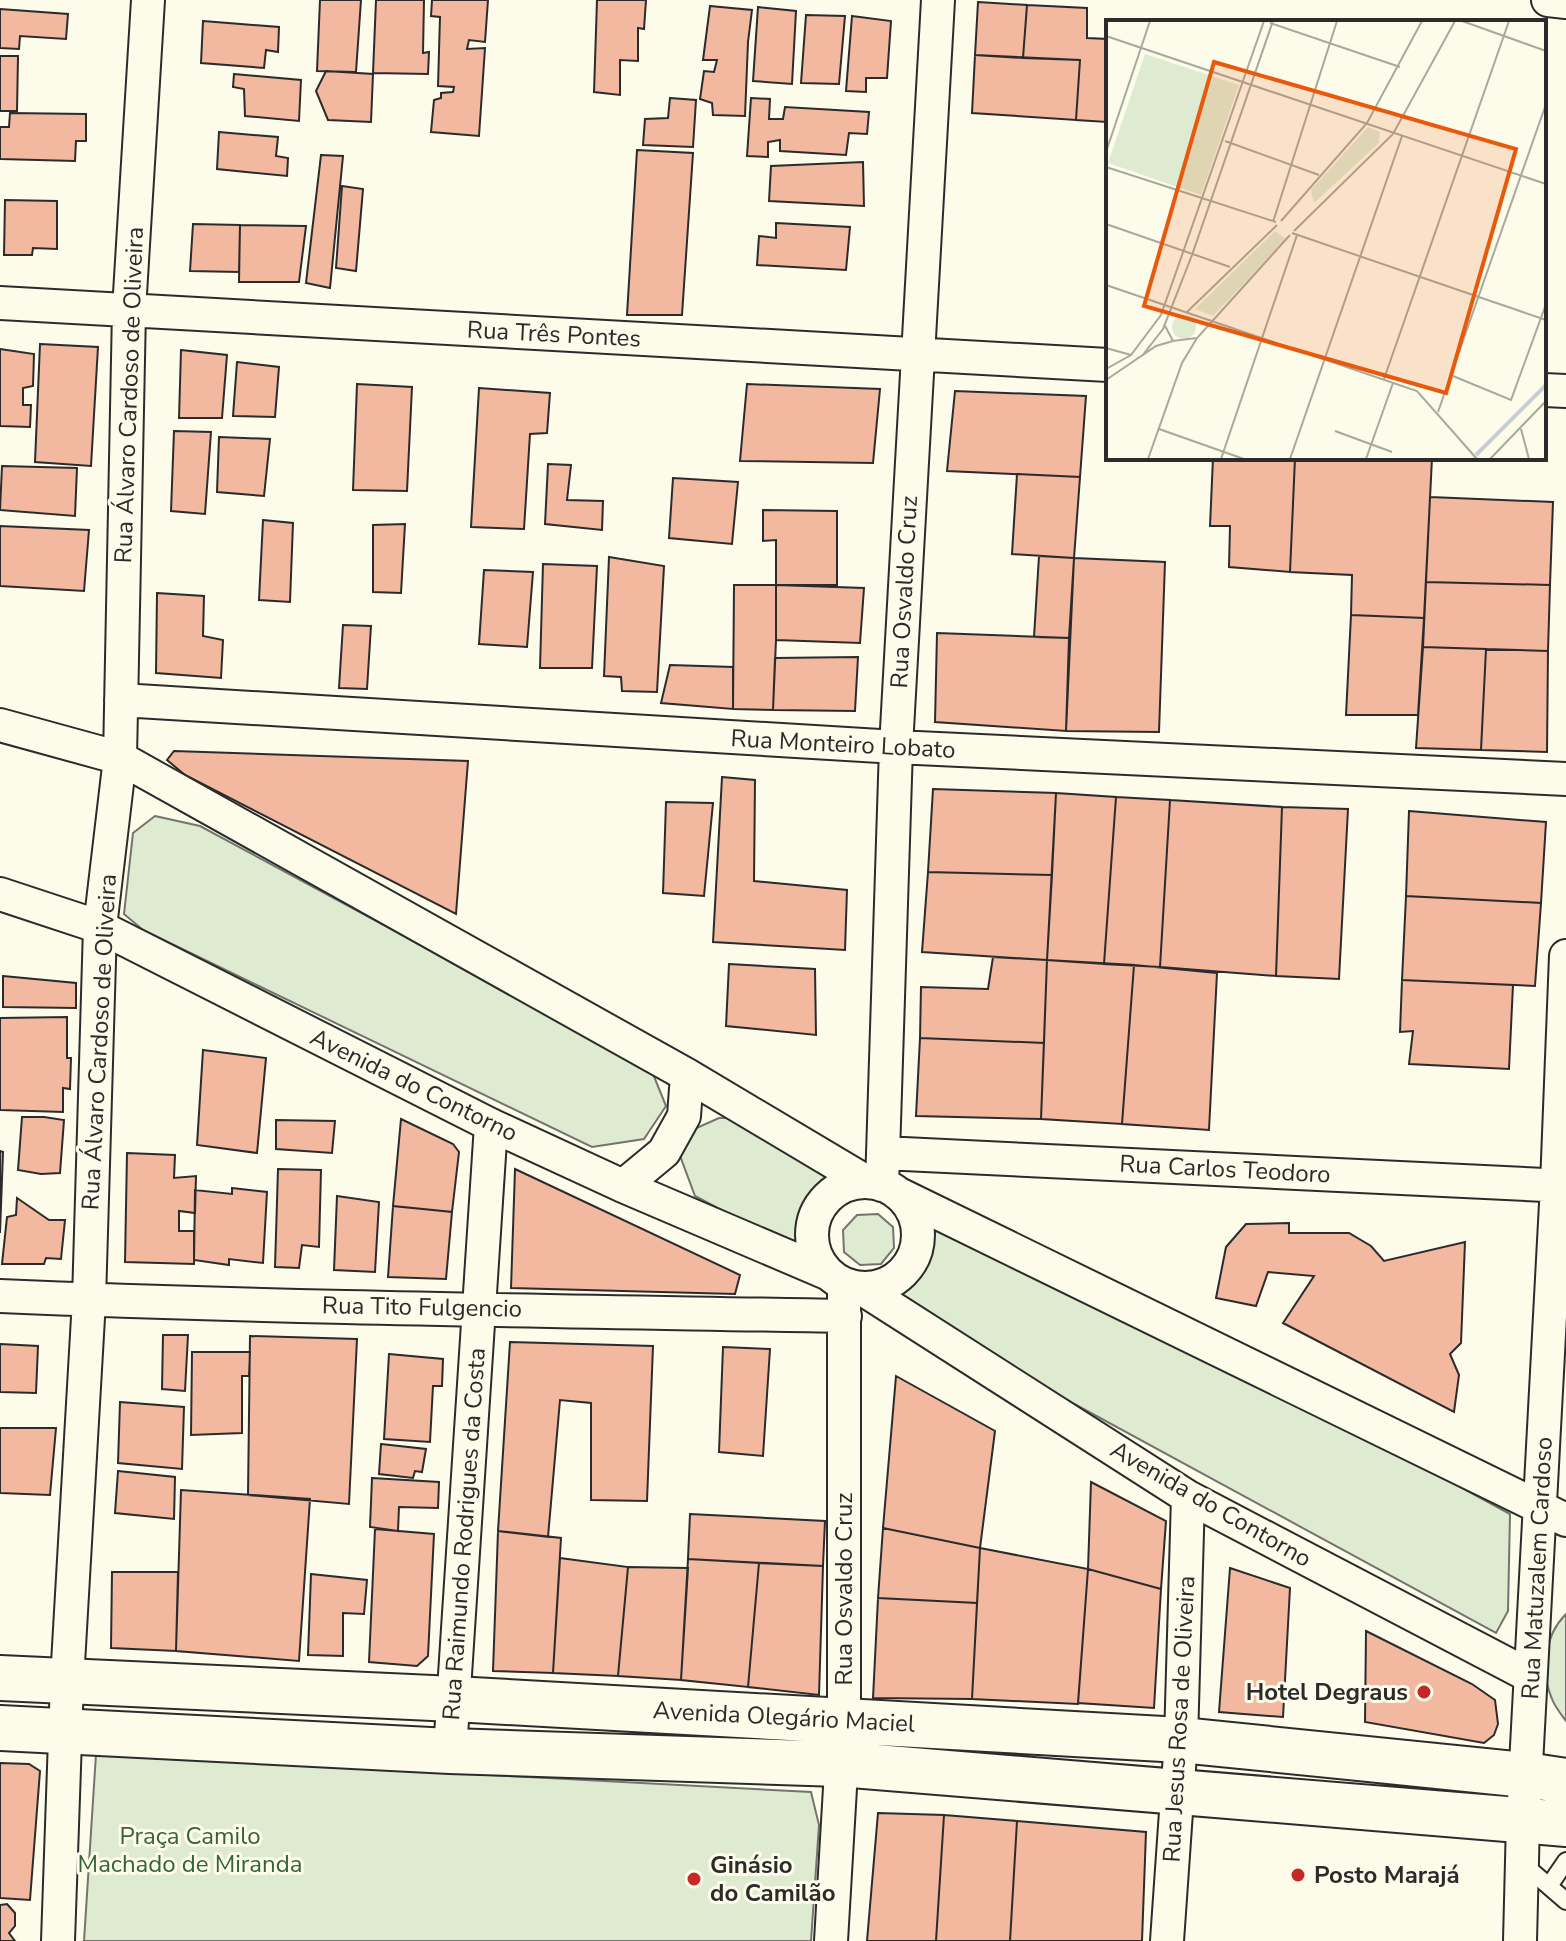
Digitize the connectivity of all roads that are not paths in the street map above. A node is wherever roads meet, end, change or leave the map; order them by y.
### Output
1 (148, 0) edge
2 (938, 0) edge
3 (1548, 0) edge
4 (1566, 2) edge
5 (0, 303) edge
6 (129, 310) junction
7 (917, 354) junction
8 (1106, 365) edge
9 (1546, 390) edge
10 (1566, 391) edge
11 (121, 700) junction
12 (0, 725) edge
13 (896, 747) junction
14 (120, 758) junction
15 (1566, 779) edge
16 (0, 894) edge
17 (100, 927) junction
18 (1566, 956) edge
19 (687, 1075) junction
20 (491, 1125) junction
21 (883, 1153) junction
22 (1562, 1185) edge
23 (623, 1186) junction
24 (881, 1186) junction
25 (845, 1291) junction
26 (0, 1296) edge
27 (89, 1300) junction
28 (478, 1309) junction
29 (1188, 1497) junction
30 (1553, 1514) edge
31 (1530, 1676) junction
32 (0, 1678) edge
33 (67, 1681) junction
34 (454, 1699) junction
35 (844, 1720) junction
36 (0, 1728) edge
37 (65, 1732) junction
38 (1181, 1740) junction
39 (450, 1751) junction
40 (840, 1764) junction
41 (1546, 1778) edge
42 (1177, 1791) junction
43 (1566, 1824) edge
44 (1523, 1842) junction
45 (1566, 1861) edge
46 (1549, 1886) junction
47 (1566, 1901) edge
48 (58, 1941) edge
49 (831, 1941) edge
50 (1167, 1941) edge
51 (1520, 1941) edge

1 - 6 street, Rua Álvaro Cardoso de Oliveira
2 - 7 street, Rua Osvaldo Cruz
3 - 4 street
5 - 6 street, Rua Três Pontes
6 - 7 street, Rua Três Pontes
6 - 11 street, Rua Álvaro Cardoso de Oliveira
7 - 8 street, Rua Três Pontes
7 - 13 street, Rua Osvaldo Cruz
9 - 10 street
11 - 13 street, Rua Monteiro Lobato
11 - 14 street, Rua Álvaro Cardoso de Oliveira
12 - 14 street
13 - 15 street, Rua Monteiro Lobato
13 - 21 street, Rua Osvaldo Cruz
14 - 17 street, Rua Álvaro Cardoso de Oliveira
14 - 19 street
16 - 17 street, Avenida do Contorno
17 - 20 street, Avenida do Contorno
17 - 27 street, Rua Álvaro Cardoso de Oliveira
18 - 22 street, Rua Matuzalem Cardoso
19 - 23 street
19 - 24 street
20 - 23 street, Avenida do Contorno
20 - 28 street, Rua Raimundo Rodrigues da Costa
21 - 22 street, Rua Carlos Teodoro
21 - 24 street, Rua Osvaldo Cruz
22 - 30 street, Rua Matuzalem Cardoso
23 - 25 street, Avenida do Contorno
24 - 25 street
24 - 25 street
24 - 30 street
25 - 28 street, Rua Tito Fulgencio
25 - 29 street, Avenida do Contorno
25 - 35 street, Rua Osvaldo Cruz
26 - 27 street, Rua Tito Fulgencio
27 - 28 street, Rua Tito Fulgencio
27 - 33 street, Rua Álvaro Cardoso de Oliveira
28 - 34 street, Rua Raimundo Rodrigues da Costa
29 - 31 street, Avenida do Contorno
29 - 38 street, Rua Jesus Rosa de Oliveira
30 - 31 street, Rua Matuzalem Cardoso
31 - 41 street, Rua Matuzalem Cardoso
32 - 33 main road, Avenida Olegário Maciel
33 - 34 main road, Avenida Olegário Maciel
33 - 37 street, Rua Álvaro Cardoso de Oliveira
34 - 35 main road, Avenida Olegário Maciel
34 - 39 street, Rua Raimundo Rodrigues da Costa
35 - 38 main road, Avenida Olegário Maciel
35 - 40 street, Rua Osvaldo Cruz
36 - 37 main road, Avenida Olegário Maciel
37 - 39 main road, Avenida Olegário Maciel
37 - 48 street, Rua Álvaro Cardoso de Oliveira
38 - 41 main road, Avenida Olegário Maciel
38 - 42 street, Rua Jesus Rosa de Oliveira
39 - 40 main road, Avenida Olegário Maciel
40 - 42 main road, Avenida Olegário Maciel
40 - 49 street, Rua Osvaldo Cruz
41 - 44 street, Rua Matuzalem Cardoso
42 - 44 main road, Avenida Olegário Maciel
42 - 50 street, Rua Jesus Rosa de Oliveira
43 - 44 main road, Avenida Olegário Maciel
44 - 46 lane
44 - 51 street, Rua Matuzalem Cardoso
45 - 46 lane
46 - 47 lane

